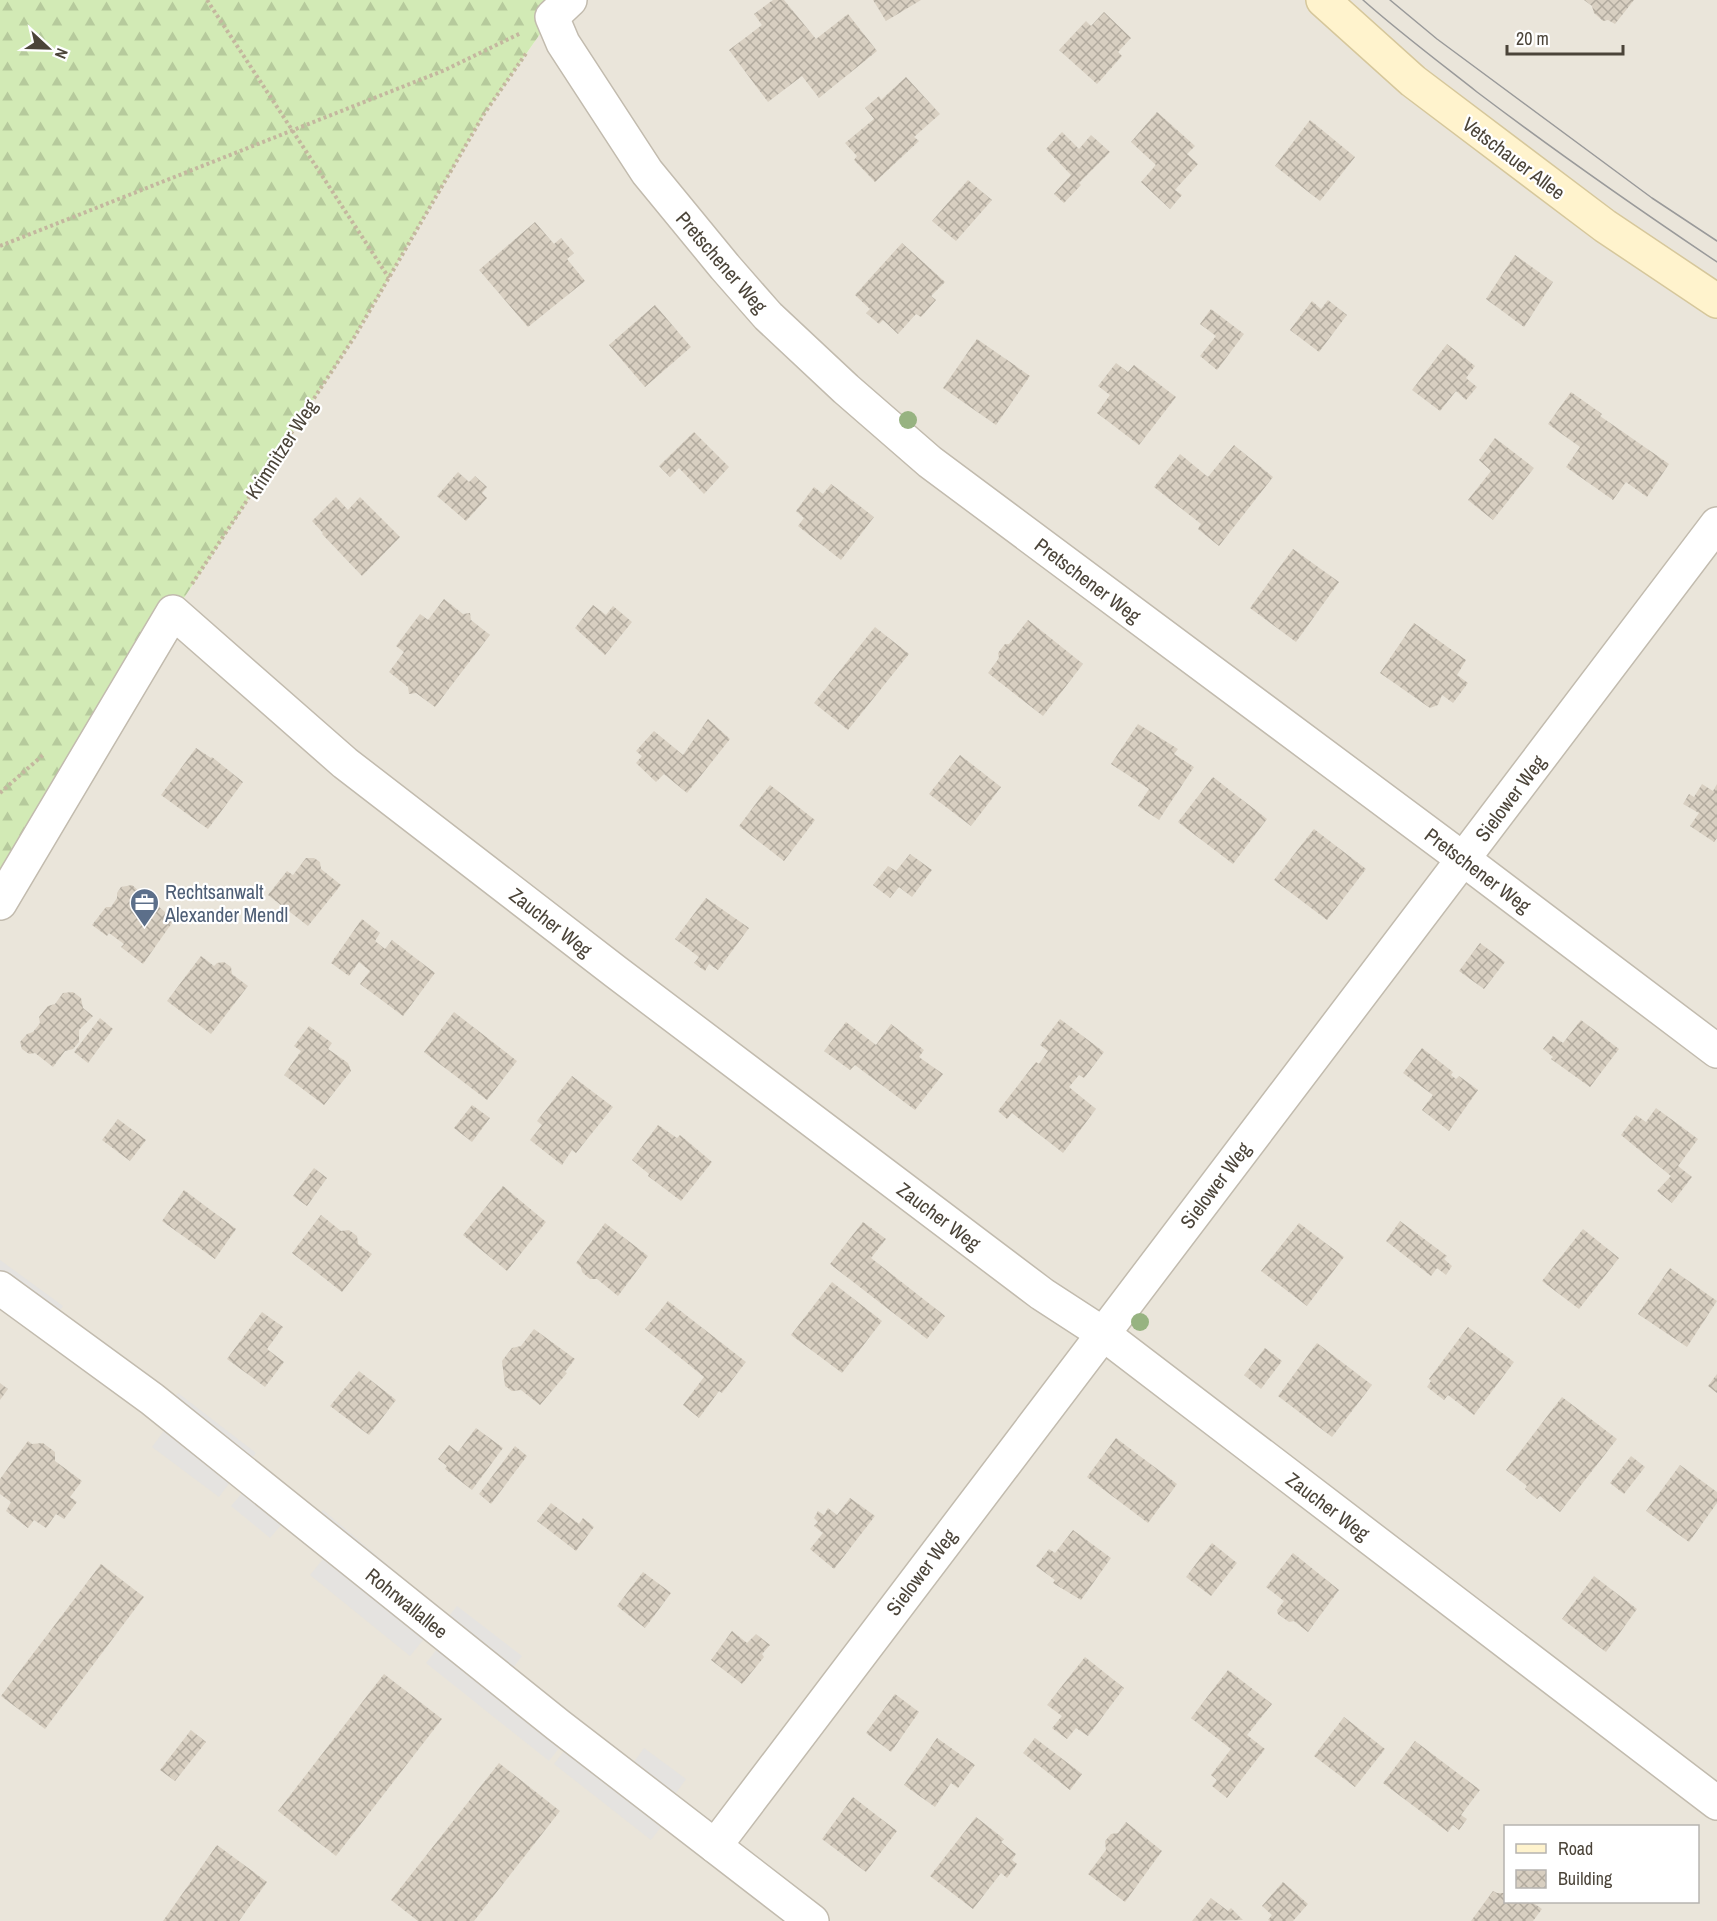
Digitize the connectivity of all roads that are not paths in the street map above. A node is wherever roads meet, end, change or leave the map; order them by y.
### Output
1 (1323, 0) edge
2 (561, 9) edge
3 (1717, 301) edge
4 (1717, 524) edge
5 (1463, 859) junction
6 (0, 903) edge
7 (1717, 1051) edge
8 (0, 1288) edge
9 (1102, 1333) junction
10 (1717, 1803) edge
11 (715, 1846) junction
12 (812, 1921) edge

1 - 3 street, Vetschauer Allee
2 - 5 street, Pretschener Weg
4 - 5 street, Sielower Weg
5 - 7 street, Pretschener Weg
5 - 9 street, Sielower Weg
6 - 9 street, Zaucher Weg
8 - 11 street, Rohrwallallee
9 - 10 street, Zaucher Weg
9 - 11 street, Sielower Weg
11 - 12 street, Rohrwallallee

